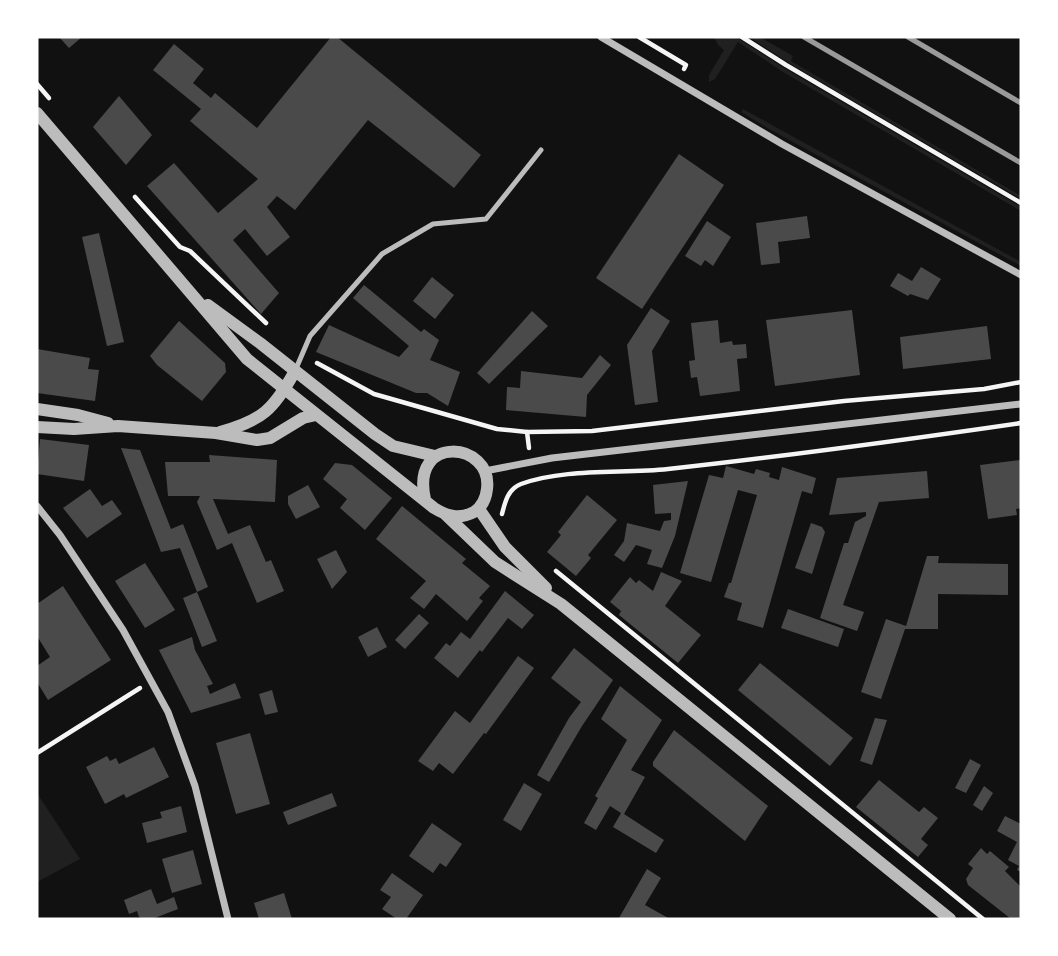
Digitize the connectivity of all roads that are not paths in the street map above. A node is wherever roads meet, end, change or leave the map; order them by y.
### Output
1 (601, 37) edge
2 (37, 113) edge
3 (541, 149) dead end
4 (1021, 275) edge
5 (191, 293) junction
6 (295, 371) junction
7 (285, 389) junction
8 (1021, 404) edge
9 (37, 409) edge
10 (316, 415) junction
11 (118, 426) junction
12 (37, 427) edge
13 (216, 433) junction
14 (435, 456) junction
15 (485, 471) junction
16 (425, 499) junction
17 (37, 506) edge
18 (479, 509) junction
19 (446, 514) junction
20 (561, 604) junction
21 (228, 919) edge
22 (950, 919) edge

1 - 4 street
2 - 5 street
3 - 6 lane
5 - 6 street
5 - 7 street
6 - 7 street
6 - 14 street
7 - 10 street
7 - 13 street
8 - 15 street
9 - 11 street
10 - 13 street
10 - 16 street
11 - 12 street
11 - 13 street
14 - 15 street
14 - 16 street
15 - 18 street
16 - 19 street
17 - 21 street
18 - 19 street
18 - 20 street
19 - 20 street
20 - 22 street

